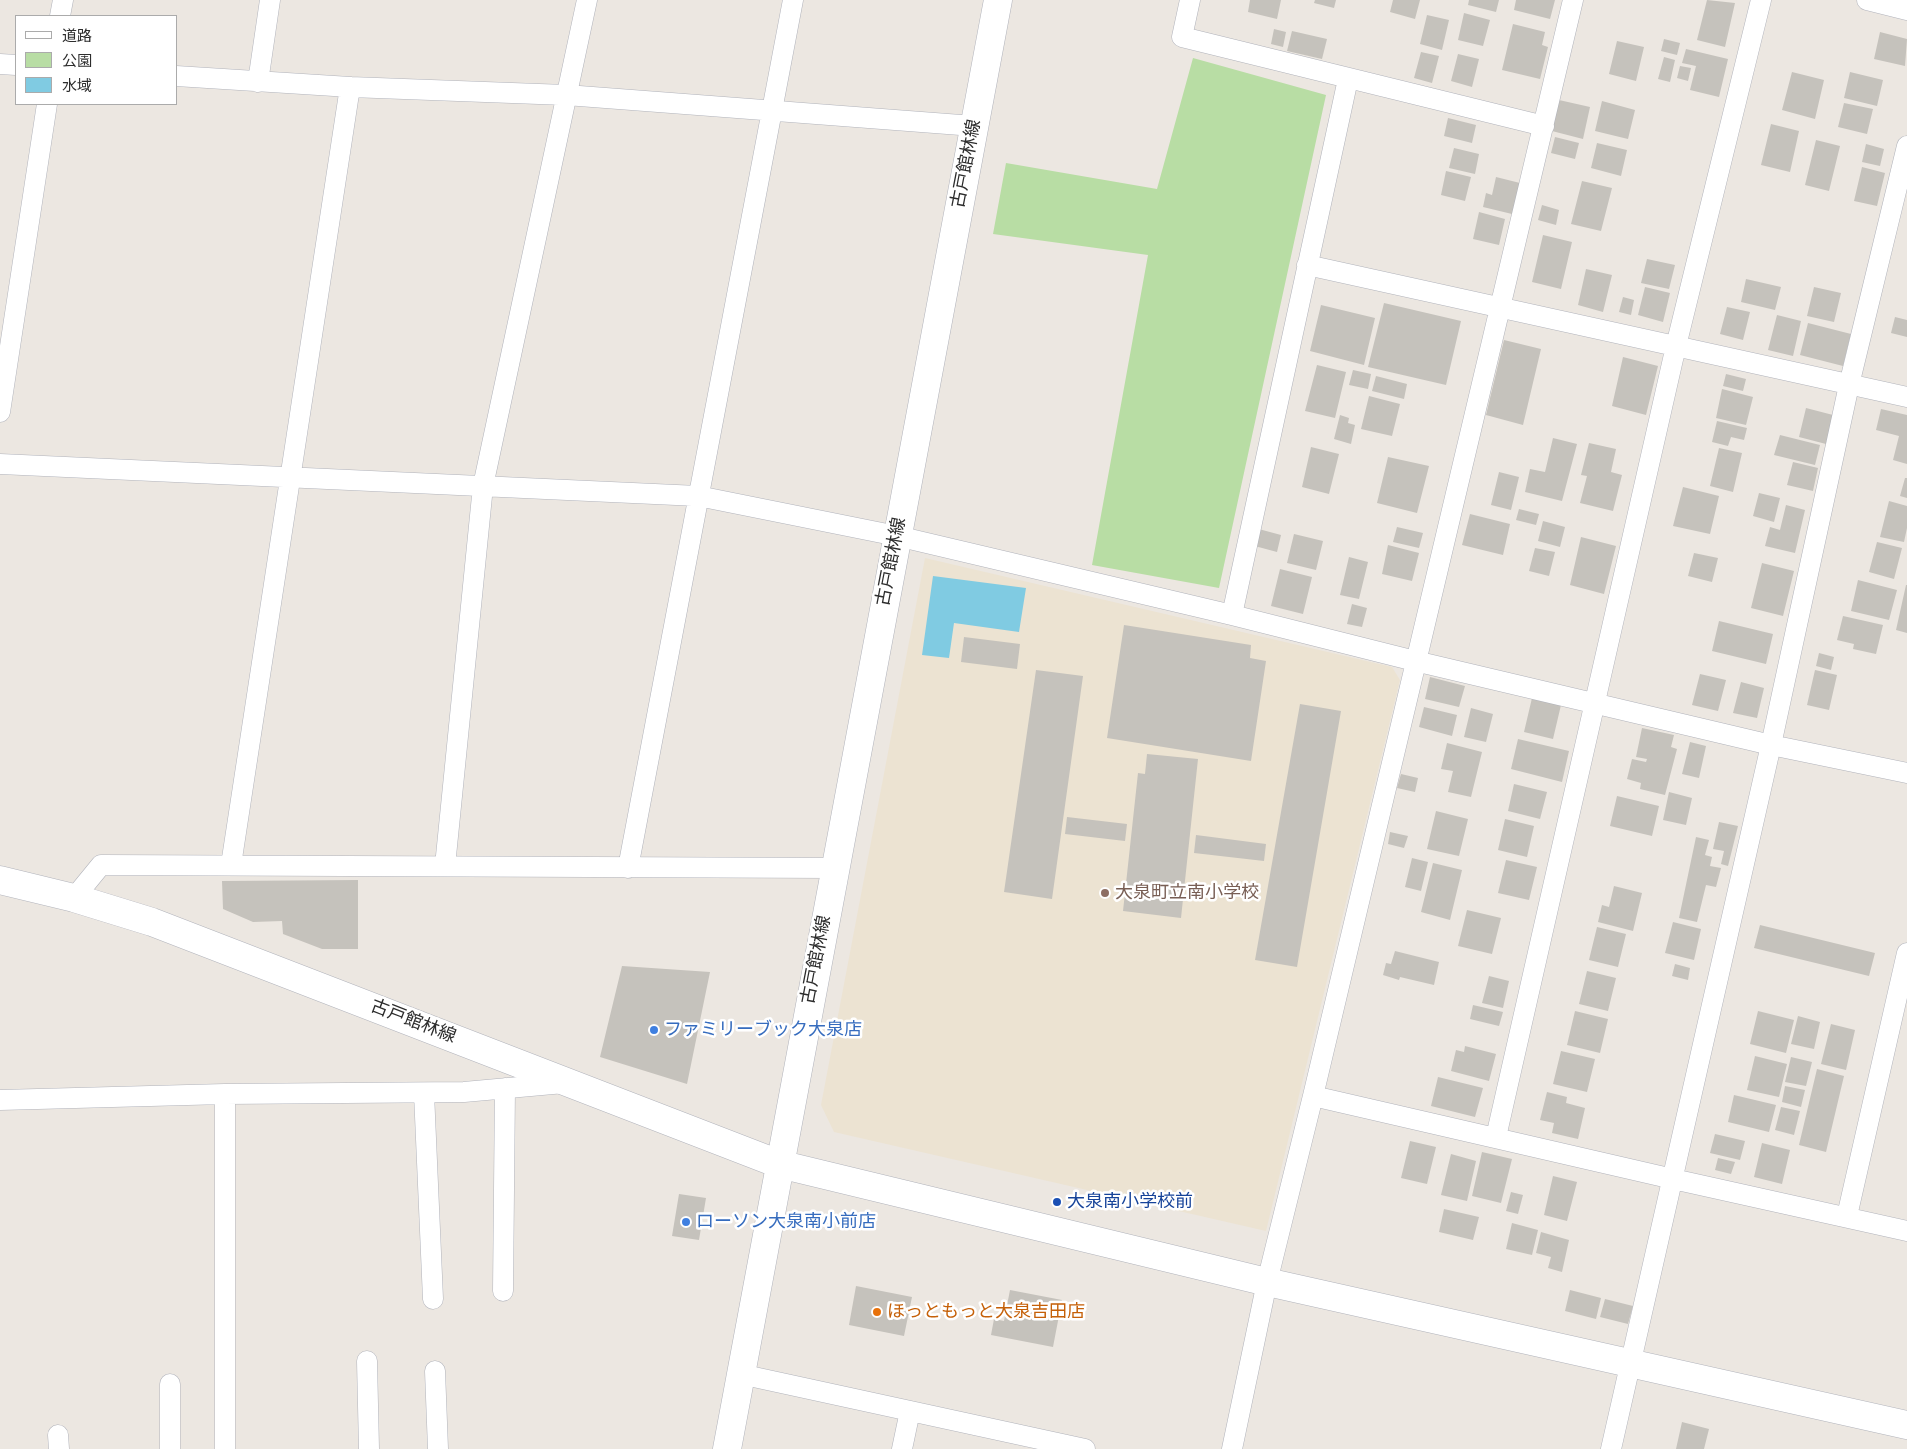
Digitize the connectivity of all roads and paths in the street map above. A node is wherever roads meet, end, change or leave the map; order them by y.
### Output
1 (62, 0) edge
2 (270, 0) edge
3 (586, 0) edge
4 (793, 0) edge
5 (998, 0) edge
6 (1190, 0) edge
7 (1573, 0) edge
8 (1761, 0) edge
9 (1867, 0) edge
10 (1907, 10) edge
11 (60, 15) edge
12 (0, 64) edge
13 (15, 65) edge
14 (178, 76) edge
15 (1348, 79) junction
16 (258, 82) junction
17 (350, 87) junction
18 (566, 95) junction
19 (47, 105) edge
20 (772, 110) junction
21 (974, 126) junction
22 (1544, 126) junction
23 (1907, 146) edge
24 (1307, 265) junction
25 (1499, 309) junction
26 (1676, 346) junction
27 (1849, 386) junction
28 (1907, 397) edge
29 (0, 412) edge
30 (0, 464) edge
31 (290, 478) junction
32 (483, 486) junction
33 (698, 496) junction
34 (897, 536) junction
35 (1232, 615) junction
36 (1415, 661) junction
37 (1596, 703) junction
38 (1771, 744) junction
39 (1907, 773) edge
40 (231, 865) junction
41 (445, 866) junction
42 (628, 868) junction
43 (835, 868) junction
44 (0, 880) edge
45 (74, 898) junction
46 (1907, 953) edge
47 (571, 1082) junction
48 (504, 1088) junction
49 (424, 1093) junction
50 (225, 1094) junction
51 (1313, 1096) junction
52 (0, 1100) edge
53 (1496, 1137) junction
54 (779, 1164) junction
55 (1673, 1179) junction
56 (1847, 1216) junction
57 (1907, 1231) edge
58 (1266, 1282) junction
59 (502, 1291) dead end
60 (433, 1299) dead end
61 (367, 1360) dead end
62 (1630, 1365) junction
63 (435, 1371) dead end
64 (740, 1374) junction
65 (170, 1384) dead end
66 (910, 1411) junction
67 (1907, 1425) edge
68 (1079, 1448) edge
69 (170, 1449) edge
70 (225, 1449) edge
71 (369, 1449) edge
72 (438, 1449) edge
73 (727, 1449) edge
74 (902, 1449) edge
75 (1232, 1449) edge
76 (1611, 1449) edge

1 - 11 street
2 - 16 street
3 - 18 street
4 - 20 street
5 - 21 main road, 古戸館林線
6 - 15 street
7 - 22 street
8 - 26 street
9 - 10 street
12 - 13 street
14 - 16 street
15 - 22 street
15 - 24 street
16 - 17 street
17 - 18 street
17 - 31 street
18 - 20 street
18 - 32 street
19 - 29 street
20 - 21 street
20 - 33 street
21 - 34 main road, 古戸館林線
22 - 25 street
23 - 27 street
24 - 25 street
24 - 35 street
25 - 26 street
25 - 36 street
26 - 27 street
26 - 37 street
27 - 28 street
27 - 38 street
30 - 31 street
31 - 32 street
31 - 40 street
32 - 33 street
32 - 41 street
33 - 34 street
33 - 42 street
34 - 35 street
34 - 43 main road, 古戸館林線
35 - 36 street
36 - 37 street
36 - 51 street
37 - 38 street
37 - 53 street
38 - 39 street
38 - 55 street
40 - 41 street
40 - 45 street
41 - 42 street
42 - 43 street
43 - 54 main road, 古戸館林線
44 - 45 main road, 古戸館林線
45 - 47 main road, 古戸館林線
46 - 56 street
47 - 48 street
47 - 54 main road, 古戸館林線
48 - 49 street
48 - 59 street
49 - 50 street
49 - 60 street
50 - 52 street
50 - 70 street
51 - 53 street
51 - 58 street
53 - 55 street
54 - 58 main road
54 - 64 main road
55 - 56 street
55 - 62 street
56 - 57 street
58 - 62 main road
58 - 75 street
61 - 71 street
62 - 67 main road
62 - 76 street
63 - 72 street
64 - 66 street
64 - 73 main road
65 - 69 street
66 - 68 street
66 - 74 street

